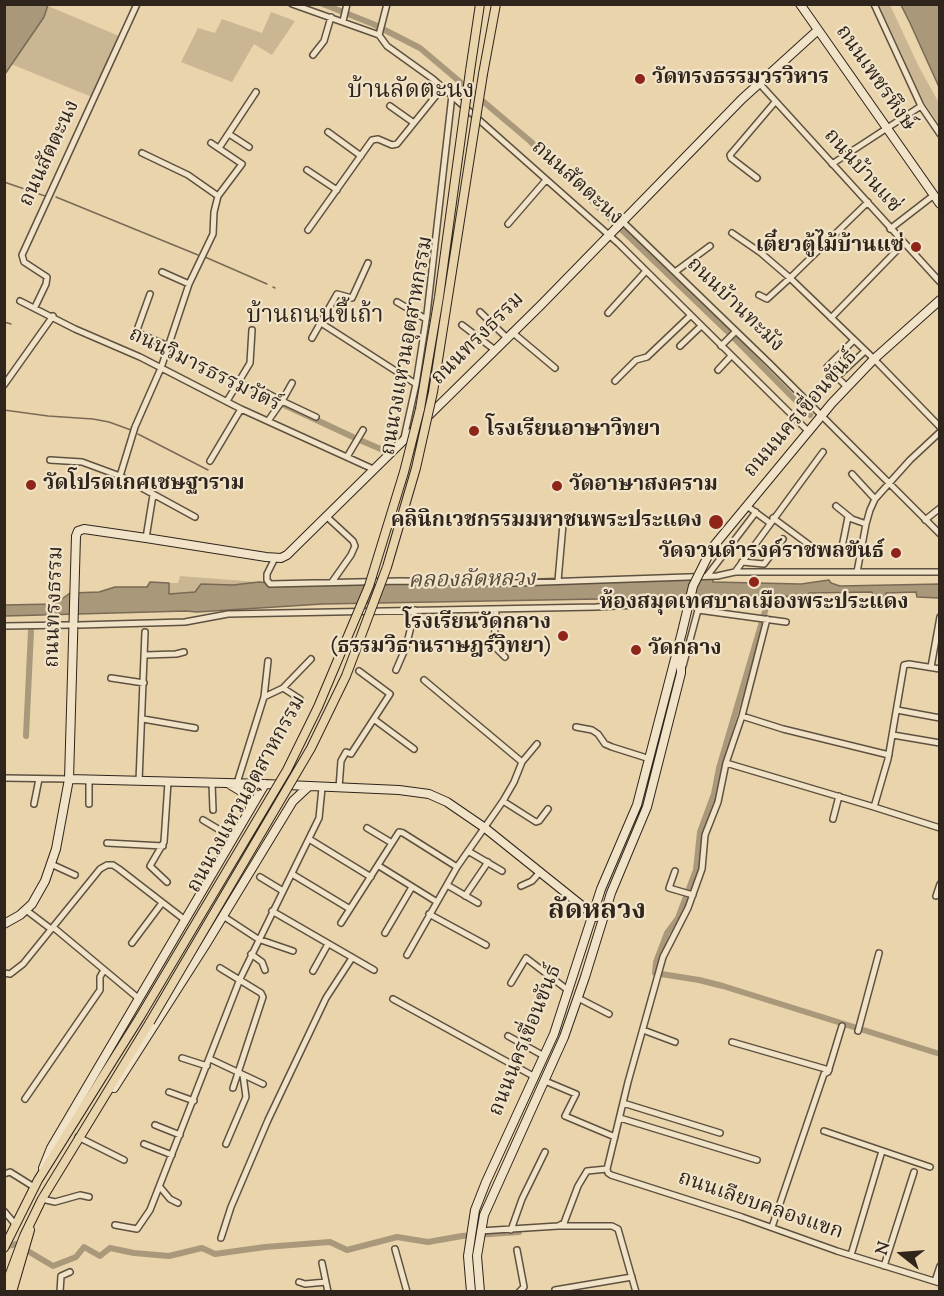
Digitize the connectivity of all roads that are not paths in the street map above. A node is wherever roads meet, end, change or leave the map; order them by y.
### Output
1 (137, 4) edge
2 (292, 4) edge
3 (387, 4) edge
4 (476, 4) edge
5 (480, 4) edge
6 (490, 4) edge
7 (496, 4) edge
8 (800, 4) edge
9 (874, 4) edge
10 (346, 7) edge
11 (332, 17) junction
12 (343, 19) junction
13 (818, 30) junction
14 (379, 34) junction
15 (313, 55) dead end
16 (470, 71) junction
17 (483, 74) junction
18 (759, 84) junction
19 (442, 87) junction
20 (256, 92) dead end
21 (452, 95) junction
22 (775, 102) junction
23 (390, 106) dead end
24 (921, 106) junction
25 (414, 123) junction
26 (887, 129) junction
27 (328, 132) dead end
28 (229, 134) junction
29 (939, 134) edge
30 (211, 143) dead end
31 (249, 147) dead end
32 (219, 148) junction
33 (142, 153) dead end
34 (361, 156) junction
35 (832, 164) junction
36 (307, 170) dead end
37 (757, 178) dead end
38 (546, 180) junction
39 (337, 190) junction
40 (934, 195) junction
41 (218, 196) junction
42 (868, 202) junction
43 (939, 204) edge
44 (622, 221) junction
45 (508, 224) dead end
46 (890, 229) junction
47 (308, 230) dead end
48 (732, 233) dead end
49 (609, 235) junction
50 (904, 243) junction
51 (710, 246) dead end
52 (369, 263) dead end
53 (646, 271) junction
54 (162, 272) dead end
55 (675, 272) junction
56 (790, 278) junction
57 (939, 282) edge
58 (189, 284) junction
59 (150, 294) dead end
60 (759, 295) dead end
61 (939, 300) edge
62 (20, 301) dead end
63 (396, 302) dead end
64 (35, 307) junction
65 (480, 312) dead end
66 (608, 313) dead end
67 (53, 316) junction
68 (690, 316) junction
69 (831, 318) junction
70 (426, 319) junction
71 (321, 323) junction
72 (462, 325) dead end
73 (701, 326) junction
74 (252, 330) dead end
75 (735, 332) junction
76 (510, 335) junction
77 (312, 338) dead end
78 (854, 340) junction
79 (168, 346) junction
80 (680, 346) dead end
81 (721, 346) junction
82 (495, 350) junction
83 (865, 351) junction
84 (730, 356) junction
85 (874, 359) junction
86 (161, 368) junction
87 (555, 368) dead end
88 (718, 370) dead end
89 (837, 377) junction
90 (615, 381) dead end
91 (292, 383) dead end
92 (416, 384) junction
93 (4, 385) edge
94 (847, 387) junction
95 (259, 389) dead end
96 (227, 401) junction
97 (282, 401) junction
98 (241, 409) junction
99 (821, 415) junction
100 (316, 417) dead end
101 (268, 421) junction
102 (939, 427) edge
103 (363, 430) dead end
104 (808, 431) junction
105 (939, 432) edge
106 (404, 439) junction
107 (823, 452) dead end
108 (346, 457) junction
109 (50, 460) dead end
110 (210, 461) dead end
111 (373, 470) junction
112 (852, 474) dead end
113 (120, 476) junction
114 (889, 484) junction
115 (153, 495) junction
116 (876, 499) junction
117 (747, 506) junction
118 (836, 506) dead end
119 (939, 508) edge
120 (756, 512) junction
121 (326, 516) junction
122 (848, 517) junction
123 (195, 518) dead end
124 (771, 520) junction
125 (925, 520) junction
126 (563, 524) dead end
127 (866, 524) junction
128 (939, 534) edge
129 (146, 538) junction
130 (783, 539) dead end
131 (813, 547) dead end
132 (841, 552) dead end
133 (275, 558) junction
134 (742, 562) junction
135 (735, 572) junction
136 (857, 572) junction
137 (939, 572) edge
138 (707, 576) junction
139 (558, 581) junction
140 (332, 582) junction
141 (496, 609) junction
142 (415, 610) junction
143 (698, 610) junction
144 (939, 617) edge
145 (766, 619) junction
146 (786, 622) dead end
147 (74, 624) junction
148 (4, 626) edge
149 (145, 632) dead end
150 (681, 632) junction
151 (184, 652) dead end
152 (145, 655) junction
153 (505, 657) dead end
154 (311, 659) dead end
155 (268, 661) dead end
156 (931, 667) junction
157 (939, 669) edge
158 (396, 670) dead end
159 (359, 671) dead end
160 (681, 673) junction
161 (111, 678) dead end
162 (424, 680) dead end
163 (144, 683) junction
164 (283, 688) junction
165 (264, 697) junction
166 (300, 699) dead end
167 (897, 710) junction
168 (742, 716) junction
169 (939, 718) edge
170 (143, 719) junction
171 (375, 720) junction
172 (576, 727) dead end
173 (195, 728) dead end
174 (893, 735) junction
175 (939, 743) edge
176 (537, 744) dead end
177 (414, 749) dead end
178 (889, 755) junction
179 (650, 759) junction
180 (522, 762) junction
181 (726, 763) junction
182 (4, 778) edge
183 (39, 778) junction
184 (69, 779) junction
185 (89, 780) junction
186 (140, 781) junction
187 (168, 782) junction
188 (212, 783) junction
189 (226, 783) junction
190 (237, 783) junction
191 (265, 784) junction
192 (308, 787) junction
193 (322, 788) junction
194 (339, 788) junction
195 (839, 796) junction
196 (257, 799) junction
197 (503, 801) junction
198 (33, 804) dead end
199 (89, 804) dead end
200 (874, 807) junction
201 (548, 808) dead end
202 (213, 810) dead end
203 (249, 811) junction
204 (833, 819) dead end
205 (203, 820) dead end
206 (367, 828) dead end
207 (485, 828) junction
208 (939, 828) edge
209 (275, 831) junction
210 (233, 838) junction
211 (309, 839) junction
212 (107, 843) dead end
213 (392, 843) junction
214 (163, 846) junction
215 (468, 851) junction
216 (488, 862) junction
217 (51, 864) junction
218 (379, 866) junction
219 (457, 867) junction
220 (502, 871) dead end
221 (675, 871) dead end
222 (540, 872) junction
223 (292, 873) junction
224 (75, 875) dead end
225 (260, 877) dead end
226 (371, 877) junction
227 (167, 882) dead end
228 (939, 884) edge
229 (447, 885) junction
230 (522, 886) dead end
231 (412, 887) junction
232 (283, 891) junction
233 (689, 894) junction
234 (465, 896) junction
235 (936, 896) dead end
236 (437, 902) junction
237 (162, 903) junction
238 (478, 903) dead end
239 (350, 909) junction
240 (26, 910) junction
241 (272, 912) junction
242 (429, 914) junction
243 (592, 915) junction
244 (223, 916) junction
245 (185, 920) junction
246 (602, 920) junction
247 (341, 923) dead end
248 (5, 924) edge
249 (52, 928) junction
250 (384, 933) dead end
251 (258, 939) junction
252 (132, 943) dead end
253 (328, 944) junction
254 (486, 945) dead end
255 (293, 951) dead end
256 (879, 953) dead end
257 (251, 954) junction
258 (407, 956) dead end
259 (579, 957) junction
260 (352, 958) junction
261 (590, 960) junction
262 (220, 968) dead end
263 (104, 970) junction
264 (265, 970) dead end
265 (374, 970) dead end
266 (313, 971) dead end
267 (4, 973) edge
268 (240, 979) junction
269 (511, 983) dead end
270 (569, 991) junction
271 (138, 998) junction
272 (578, 998) junction
273 (393, 999) dead end
274 (609, 1014) dead end
275 (842, 1026) dead end
276 (858, 1028) dead end
277 (643, 1030) junction
278 (508, 1036) dead end
279 (675, 1042) dead end
280 (732, 1042) dead end
281 (544, 1056) junction
282 (182, 1058) dead end
283 (210, 1059) junction
284 (207, 1066) junction
285 (829, 1070) junction
286 (240, 1073) junction
287 (535, 1077) junction
288 (544, 1081) junction
289 (263, 1084) dead end
290 (233, 1088) dead end
291 (169, 1092) dead end
292 (25, 1099) dead end
293 (194, 1101) junction
294 (623, 1103) junction
295 (620, 1118) junction
296 (513, 1124) junction
297 (155, 1125) dead end
298 (523, 1128) junction
299 (824, 1131) dead end
300 (720, 1133) dead end
301 (80, 1134) junction
302 (180, 1135) junction
303 (615, 1137) junction
304 (144, 1144) dead end
305 (226, 1144) dead end
306 (882, 1151) junction
307 (545, 1152) dead end
308 (172, 1155) junction
309 (124, 1160) dead end
310 (757, 1160) dead end
311 (930, 1167) dead end
312 (607, 1169) junction
313 (914, 1172) dead end
314 (4, 1174) edge
315 (36, 1183) junction
316 (160, 1187) junction
317 (89, 1197) dead end
318 (42, 1199) junction
319 (178, 1203) dead end
320 (4, 1211) edge
321 (15, 1224) junction
322 (115, 1225) dead end
323 (558, 1226) junction
324 (772, 1227) junction
325 (511, 1230) junction
326 (479, 1234) junction
327 (221, 1238) dead end
328 (4, 1248) edge
329 (395, 1249) dead end
330 (517, 1250) dead end
331 (851, 1255) junction
332 (17, 1263) junction
333 (322, 1263) dead end
334 (884, 1266) junction
335 (939, 1266) edge
336 (70, 1272) dead end
337 (632, 1277) junction
338 (326, 1281) junction
339 (299, 1282) dead end
340 (937, 1282) edge
341 (4, 1290) edge
342 (555, 1290) edge
343 (12, 1292) edge
344 (60, 1292) edge
345 (328, 1292) edge
346 (407, 1292) edge
347 (471, 1292) edge
348 (480, 1292) edge
349 (519, 1292) edge
350 (636, 1292) edge

1 - 64 street, ถนนสัตตะนง
2 - 11 street, ถนนสัตตะนง
3 - 14 street
4 - 16 main road
5 - 16 main road, ถนนวงแหวนอุตสาหกรรม
6 - 17 main road, ถนนวงแหวนอุตสาหกรรม
7 - 17 main road
8 - 13 main road, ถนนเพชรหึงษ์
9 - 24 street
10 - 12 street
11 - 12 street, ถนนสัตตะนง
11 - 15 street
12 - 14 street, ถนนสัตตะนง
13 - 18 main road, ถนนทรงธรรม
13 - 26 main road, ถนนเพชรหึงษ์
14 - 19 street, ถนนสัตตะนง
16 - 315 main road, ถนนวงแหวนอุตสาหกรรม, bridge
17 - 301 main road, ถนนวงแหวนอุตสาหกรรม, bridge
18 - 22 street, ถนนบ้านแซ่
18 - 44 main road, ถนนทรงธรรม
19 - 21 street, ถนนสัตตะนง
19 - 25 street
20 - 28 street
21 - 38 street, ถนนสัตตะนง
21 - 70 street
22 - 35 street, ถนนบ้านแซ่
22 - 37 street
23 - 25 street
24 - 26 street
24 - 29 street
25 - 34 street
26 - 35 street
26 - 40 main road, ถนนเพชรหึงษ์
27 - 34 street
28 - 31 street
28 - 32 street
30 - 32 street
32 - 41 street
33 - 41 street
34 - 39 street
35 - 42 street, ถนนบ้านแซ่
36 - 39 street
38 - 45 street
38 - 49 street, ถนนสัตตะนง
39 - 47 street
40 - 43 main road, ถนนเพชรหึงษ์
40 - 46 street
41 - 58 street
42 - 46 street, ถนนบ้านแซ่
42 - 56 street
44 - 49 main road, ถนนทรงธรรม
44 - 55 street, ถนนบ้านทะมัง
46 - 50 street, ถนนบ้านแซ่
48 - 56 street
49 - 53 street, ถนนสัตตะนง
49 - 76 main road, ถนนทรงธรรม
50 - 57 street, ถนนบ้านแซ่
50 - 69 street
51 - 55 street
52 - 71 street
53 - 66 street
53 - 68 street, ถนนสัตตะนง
54 - 58 street
55 - 75 street, ถนนบ้านทะมัง
56 - 60 street
56 - 69 street
58 - 79 street
59 - 79 street
61 - 85 main road, ถนนนครเขื่อนขันธ์
62 - 64 street, ถนนวิมารธรรมวัตร์
63 - 70 street
64 - 67 street, ถนนวิมารธรรมวัตร์
65 - 76 street
67 - 86 street, ถนนวิมารธรรมวัตร์
67 - 93 street
68 - 73 street, ถนนสัตตะนง
68 - 90 street
69 - 78 street
70 - 92 street
71 - 77 street
71 - 92 street
72 - 82 street
73 - 80 street
73 - 81 street, ถนนสัตตะนง
74 - 96 street
75 - 81 street
75 - 99 street, ถนนบ้านทะมัง
76 - 82 main road, ถนนทรงธรรม
76 - 87 street
78 - 83 street
78 - 89 street
79 - 86 street
81 - 84 street, ถนนสัตตะนง
82 - 106 main road, ถนนทรงธรรม
83 - 85 street
83 - 89 street
84 - 88 street
84 - 104 street, ถนนสัตตะนง
85 - 94 main road, ถนนนครเขื่อนขันธ์
85 - 102 street
86 - 96 street, ถนนวิมารธรรมวัตร์
86 - 113 street
89 - 94 street
91 - 97 street
92 - 106 street
94 - 99 main road, ถนนนครเขื่อนขันธ์
95 - 97 street
96 - 98 street, ถนนวิมารธรรมวัตร์
97 - 100 street
97 - 101 street
98 - 101 street, ถนนวิมารธรรมวัตร์
98 - 110 street
99 - 104 main road, ถนนนครเขื่อนขันธ์
99 - 114 street, ถนนบ้านทะมัง
101 - 108 street, ถนนวิมารธรรมวัตร์
103 - 108 street
104 - 117 main road, ถนนนครเขื่อนขันธ์
105 - 114 street
106 - 111 main road, ถนนทรงธรรม
107 - 124 street
108 - 111 street, ถนนวิมารธรรมวัตร์
109 - 113 street
111 - 121 main road, ถนนทรงธรรม
112 - 116 street
113 - 115 street
114 - 116 street
114 - 125 street, ถนนบ้านทะมัง
115 - 123 street
115 - 129 street
116 - 127 street
117 - 120 street
117 - 150 main road, ถนนนครเขื่อนขันธ์, bridge
118 - 122 street
119 - 125 street
120 - 124 street
120 - 138 street
121 - 133 main road, ถนนทรงธรรม
121 - 140 street
122 - 127 street
122 - 132 street
124 - 131 street
124 - 134 street
125 - 128 street, ถนนบ้านทะมัง
126 - 139 street
127 - 136 street
129 - 133 main road, ถนนทรงธรรม
129 - 147 main road, ถนนทรงธรรม
130 - 134 street
133 - 140 street
134 - 135 street
135 - 136 street
135 - 138 street
136 - 137 street
138 - 139 street
139 - 140 street
141 - 142 street
141 - 143 street
141 - 153 street
142 - 147 street
142 - 158 street
143 - 145 street
143 - 160 street
144 - 156 street
145 - 146 street
145 - 168 street
147 - 148 street
147 - 184 main road, ถนนทรงธรรม
149 - 152 street
150 - 160 main road, ถนนนครเขื่อนขันธ์
150 - 179 main road, ถนนนครเขื่อนขันธ์
151 - 152 street
152 - 163 street
154 - 164 street
155 - 165 street
156 - 157 street
156 - 167 street
159 - 171 street
160 - 246 main road, ถนนนครเขื่อนขันธ์
161 - 163 street
162 - 180 street
163 - 170 street
164 - 165 street
164 - 166 street
165 - 190 street
167 - 169 street
167 - 174 street
168 - 178 street
168 - 181 street
170 - 173 street
170 - 186 street
171 - 177 street
171 - 194 street
172 - 179 street
174 - 175 street
174 - 178 street
176 - 180 street
178 - 200 street
179 - 243 main road, ถนนนครเขื่อนขันธ์
180 - 197 street
181 - 195 street
181 - 233 street
182 - 183 street
183 - 184 street
183 - 198 street
184 - 185 main road
184 - 217 main road, ถนนทรงธรรม
185 - 186 main road
185 - 199 street
186 - 187 main road
187 - 188 main road
187 - 214 street
188 - 189 main road
188 - 202 street
189 - 190 main road
189 - 203 main road
190 - 191 main road
191 - 192 main road
191 - 196 main road, ถนนวงแหวนอุตสาหกรรม
192 - 193 main road
192 - 209 main road, ถนนวงแหวนอุตสาหกรรม
193 - 194 main road
193 - 211 street
194 - 207 main road
195 - 200 street
195 - 204 street
196 - 203 main road, ถนนวงแหวนอุตสาหกรรม
196 - 209 main road
197 - 201 street
197 - 207 street
200 - 208 street
203 - 210 main road, ถนนวงแหวนอุตสาหกรรม
205 - 210 street
206 - 213 street
207 - 215 street
207 - 222 main road
209 - 244 main road, ถนนวงแหวนอุตสาหกรรม
210 - 245 main road, ถนนวงแหวนอุตสาหกรรม
211 - 223 street
211 - 226 street
212 - 214 street
213 - 218 street
213 - 219 street
214 - 227 street
215 - 216 street
215 - 219 street
216 - 220 street
216 - 234 street
217 - 224 street
217 - 240 main road, ถนนทรงธรรม
218 - 226 street
218 - 231 street
219 - 229 street
221 - 233 street
222 - 230 street
222 - 243 main road
223 - 232 street
223 - 239 street
225 - 232 street
226 - 239 street
228 - 235 street
229 - 234 street
229 - 236 street
231 - 236 street
231 - 250 street
232 - 241 street
233 - 277 street
234 - 238 street
236 - 242 street
237 - 245 street
237 - 249 street
237 - 252 street
239 - 247 street
240 - 248 main road
240 - 249 street
241 - 251 street
241 - 253 street
242 - 254 street
242 - 258 street
243 - 246 main road
243 - 259 main road, ถนนนครเขื่อนขันธ์
244 - 251 street
244 - 301 main road, ถนนวงแหวนอุตสาหกรรม
245 - 271 main road, ถนนวงแหวนอุตสาหกรรม
246 - 261 main road, ถนนนครเขื่อนขันธ์
249 - 263 street
249 - 267 street
251 - 255 street
251 - 257 street
253 - 260 street
253 - 266 street
256 - 276 street
257 - 264 street
257 - 268 street
259 - 261 main road
259 - 270 main road, ถนนนครเขื่อนขันธ์
260 - 265 street
260 - 327 street
261 - 272 main road, ถนนนครเขื่อนขันธ์
262 - 268 street
263 - 271 street
263 - 292 street
268 - 283 street
268 - 286 street
269 - 270 street
270 - 281 main road, ถนนนครเขื่อนขันธ์
271 - 315 main road, ถนนวงแหวนอุตสาหกรรม
272 - 274 street
272 - 288 main road, ถนนนครเขื่อนขันธ์
273 - 287 street
275 - 285 street
277 - 279 street
277 - 294 street
278 - 281 street
280 - 285 street
281 - 287 main road, ถนนนครเขื่อนขันธ์
282 - 284 street
283 - 284 street
283 - 286 street
284 - 293 street
285 - 324 street
286 - 289 street
286 - 290 street
286 - 305 street
287 - 296 main road, ถนนนครเขื่อนขันธ์
288 - 298 main road, ถนนนครเขื่อนขันธ์
288 - 303 street
291 - 293 street
293 - 302 street
294 - 295 street
294 - 300 street
295 - 303 street
295 - 310 street
296 - 298 main road
296 - 347 main road, ถนนนครเขื่อนขันธ์
297 - 302 street
298 - 326 main road, ถนนนครเขื่อนขันธ์
299 - 306 street
301 - 309 street
301 - 318 main road, ถนนวงแหวนอุตสาหกรรม
302 - 308 street
303 - 312 street
304 - 308 street
306 - 311 street
306 - 331 street
307 - 325 street
308 - 316 street
312 - 323 street
312 - 324 street, ถนนเลียบคลองแขก
313 - 334 street
314 - 315 street
315 - 321 main road, ถนนวงแหวนอุตสาหกรรม
316 - 319 street
316 - 322 street
317 - 318 street
318 - 332 main road, ถนนวงแหวนอุตสาหกรรม
320 - 321 street
321 - 328 main road, ถนนวงแหวนอุตสาหกรรม
323 - 325 street
323 - 337 street
324 - 331 street, ถนนเลียบคลองแขก
325 - 326 street
326 - 348 main road, ถนนนครเขื่อนขันธ์
329 - 346 street
330 - 349 street
331 - 334 street, ถนนเลียบคลองแขก
332 - 341 main road
332 - 343 main road
333 - 338 street
334 - 340 street, ถนนเลียบคลองแขก
335 - 340 street
336 - 344 street
337 - 342 street
337 - 350 street
338 - 339 street
338 - 345 street

